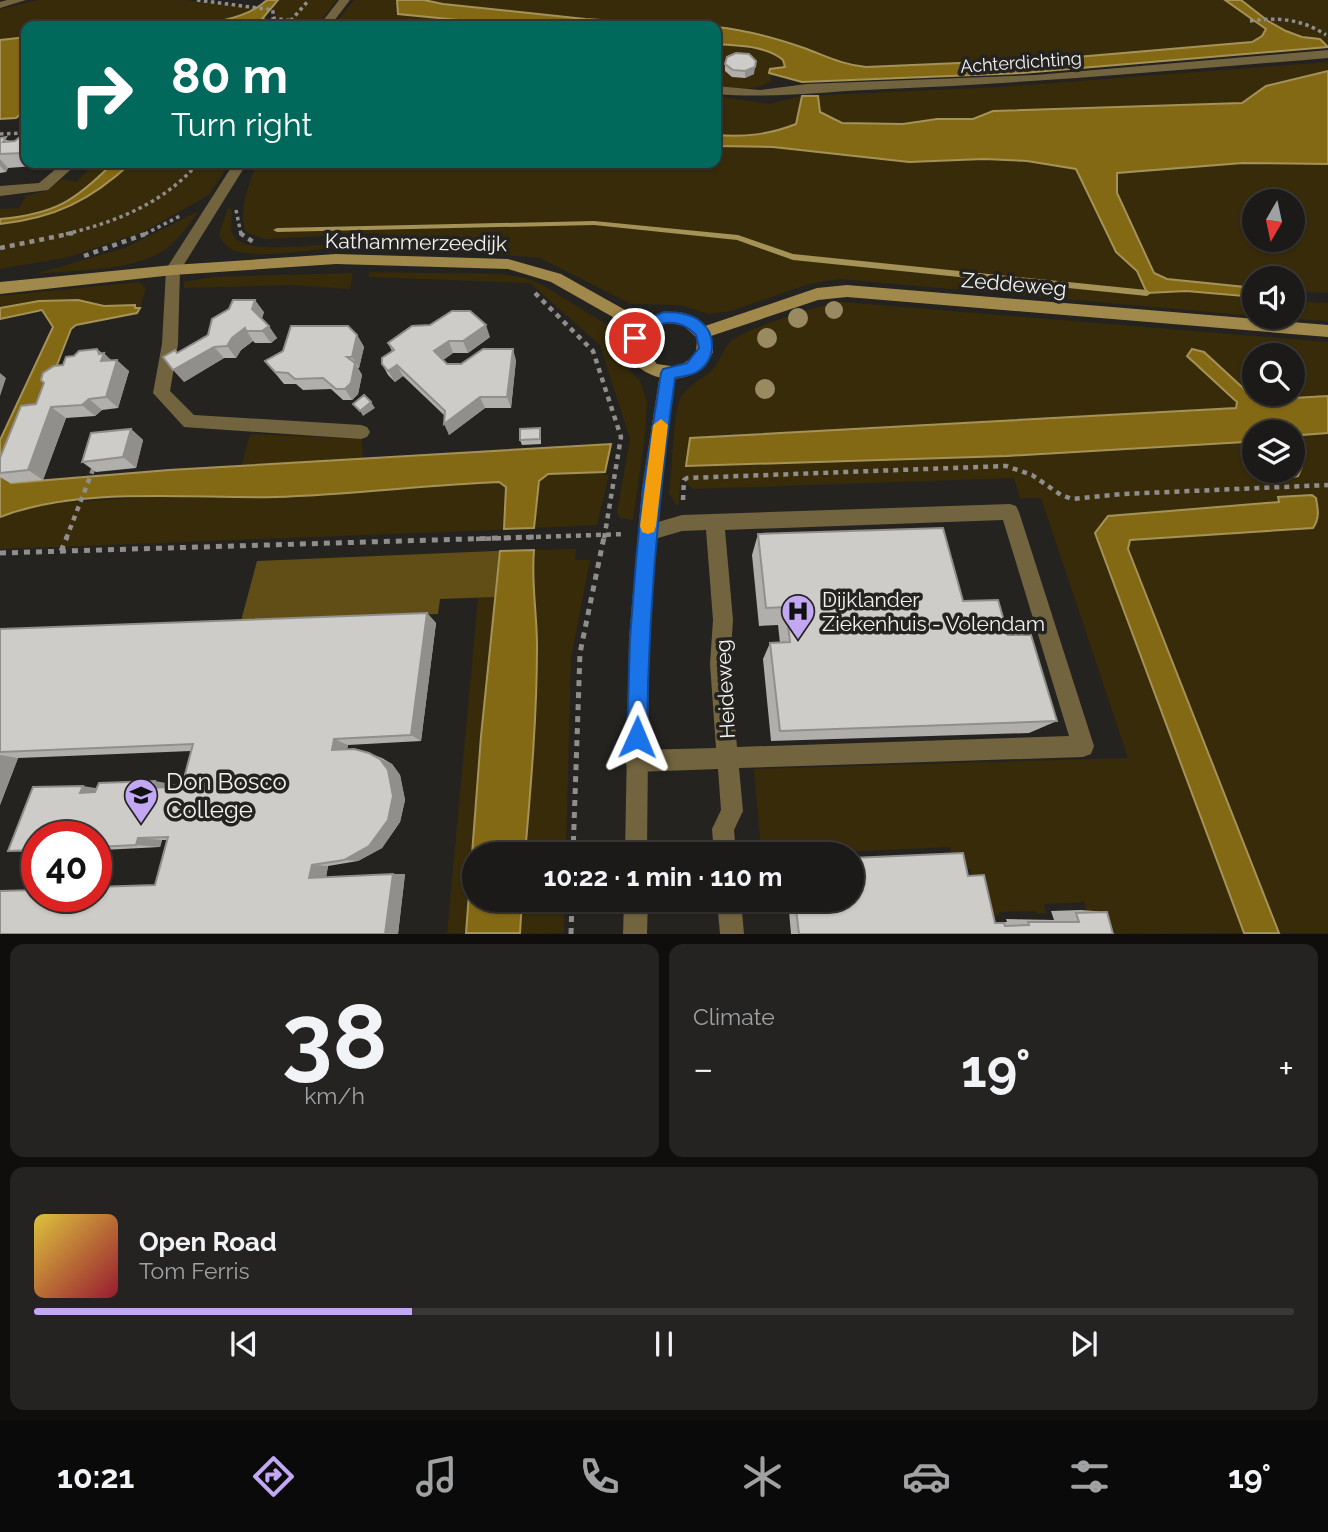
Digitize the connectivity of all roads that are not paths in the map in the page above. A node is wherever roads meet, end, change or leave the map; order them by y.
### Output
1 (21, 0) edge
2 (345, 0) edge
3 (0, 5) edge
4 (329, 21) edge
5 (1328, 54) edge
6 (721, 91) edge
7 (65, 168) edge
8 (237, 168) edge
9 (0, 191) edge
10 (173, 270) junction
11 (0, 288) edge
12 (643, 327) junction
13 (1328, 331) edge
14 (703, 333) junction
15 (668, 373) junction
16 (361, 432) dead end
17 (715, 522) junction
18 (648, 533) junction
19 (729, 758) junction
20 (636, 761) junction
21 (636, 842) edge
22 (724, 842) edge
23 (636, 912) edge
24 (730, 912) edge
25 (635, 933) edge
26 (732, 933) edge

1 - 3 street
2 - 4 street
5 - 6 street, Achterdichting
7 - 9 street
8 - 10 street
10 - 11 main road, Kathammerzeedijk
10 - 12 main road, Kathammerzeedijk
10 - 16 street
12 - 14 main road
12 - 15 main road
13 - 14 main road, Zeddeweg
14 - 15 main road
15 - 18 street
17 - 18 street
17 - 19 street, Heideweg
17 - 19 street
18 - 20 street
19 - 20 street
19 - 22 street, Heideweg
20 - 21 street
23 - 25 street
24 - 26 street

